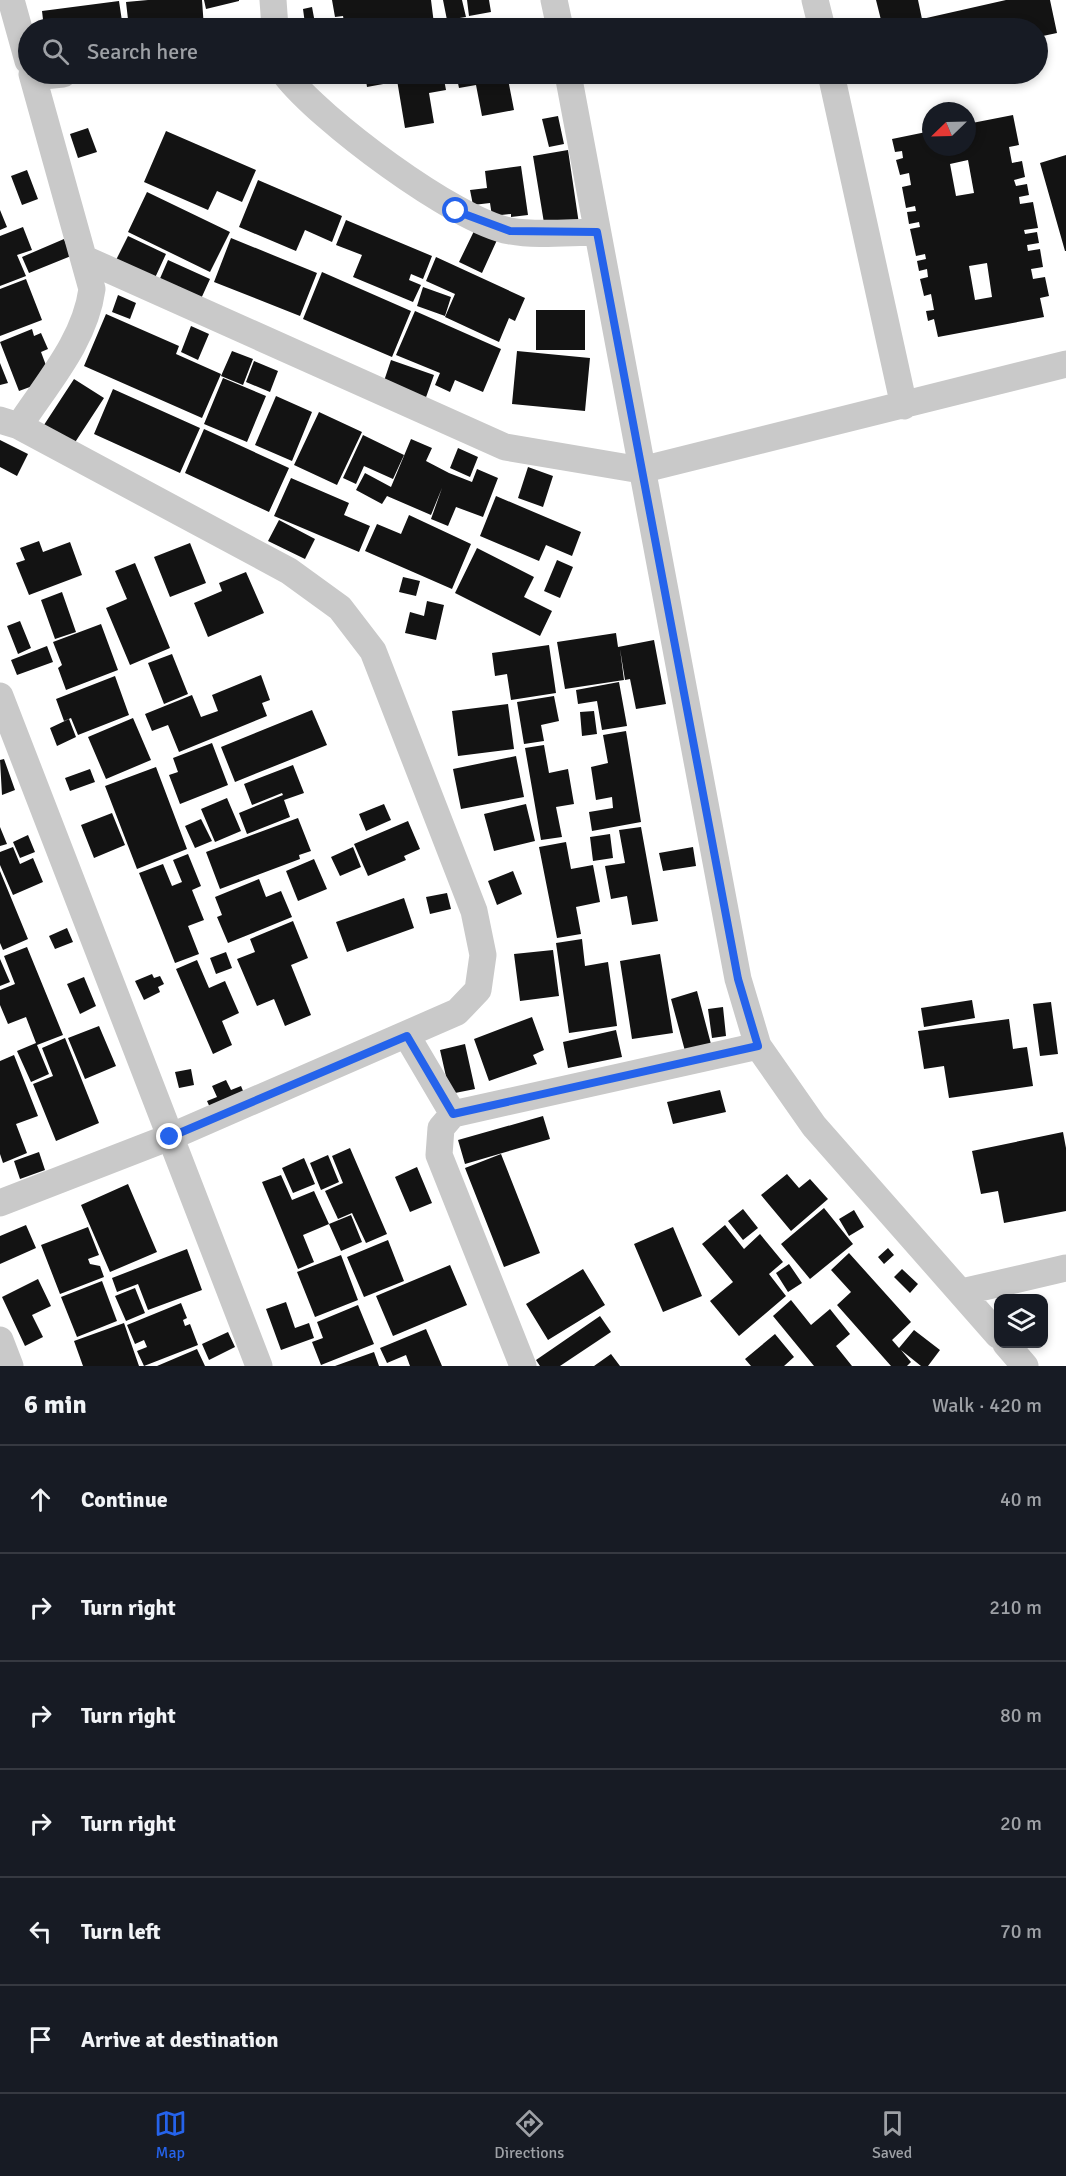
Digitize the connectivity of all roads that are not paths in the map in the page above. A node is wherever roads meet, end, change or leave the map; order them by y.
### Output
1 (11, 0) edge
2 (273, 0) edge
3 (554, 0) edge
4 (815, 0) edge
5 (274, 18) edge
6 (558, 18) edge
7 (820, 18) edge
8 (18, 24) edge
9 (35, 84) edge
10 (292, 84) edge
11 (570, 84) edge
12 (833, 84) edge
13 (597, 232) junction
14 (85, 259) junction
15 (1066, 364) edge
16 (903, 406) junction
17 (9, 423) edge
18 (641, 470) junction
19 (0, 696) edge
20 (407, 1036) junction
21 (758, 1046) junction
22 (453, 1114) junction
23 (170, 1137) junction
24 (0, 1203) edge
25 (1066, 1268) edge
26 (962, 1292) junction
27 (994, 1329) edge
28 (0, 1340) edge
29 (1009, 1348) edge
30 (10, 1366) edge
31 (259, 1366) edge
32 (524, 1366) edge
33 (1025, 1366) edge

1 - 8 street
2 - 5 street
3 - 6 street
4 - 7 street
9 - 14 street
10 - 13 street
11 - 13 street
12 - 16 street
13 - 18 street
14 - 17 street
14 - 18 street
15 - 16 street
16 - 18 street
17 - 20 street
18 - 21 street
19 - 23 street
20 - 22 street
20 - 23 street
21 - 22 street
21 - 26 street
22 - 32 street
23 - 24 street
23 - 31 street
25 - 26 street
26 - 27 street
28 - 30 street
29 - 33 street

